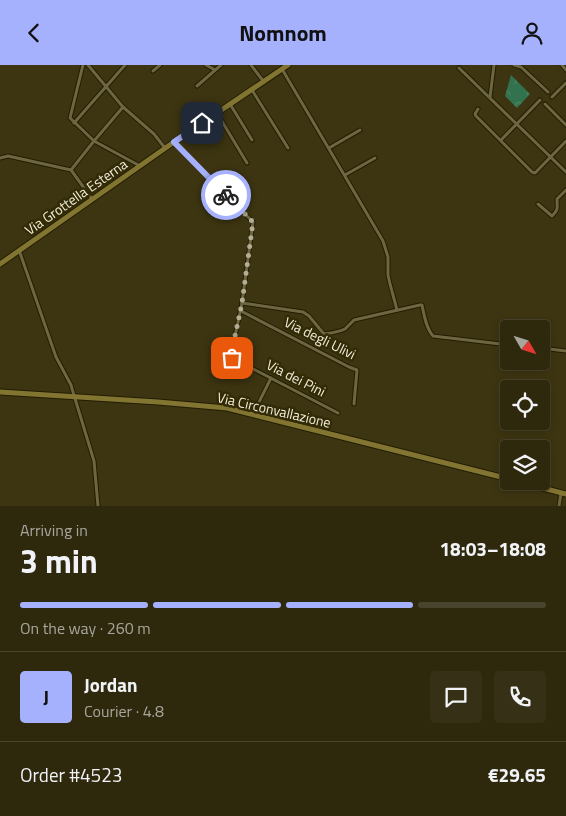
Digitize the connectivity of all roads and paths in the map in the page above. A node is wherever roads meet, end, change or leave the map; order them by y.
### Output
1 (83, 65) edge
2 (88, 65) edge
3 (125, 65) edge
4 (160, 65) edge
5 (206, 65) edge
6 (221, 65) edge
7 (251, 65) edge
8 (288, 65) edge
9 (494, 65) edge
10 (514, 65) edge
11 (562, 65) edge
12 (523, 66) edge
13 (459, 68) dead end
14 (282, 69) junction
15 (215, 70) junction
16 (566, 70) edge
17 (153, 71) dead end
18 (264, 81) junction
19 (566, 83) edge
20 (197, 86) dead end
21 (106, 87) junction
22 (252, 89) junction
23 (548, 92) dead end
24 (552, 97) dead end
25 (490, 98) junction
26 (540, 100) dead end
27 (230, 104) junction
28 (545, 104) dead end
29 (123, 107) junction
30 (478, 109) dead end
31 (217, 113) junction
32 (74, 123) junction
33 (517, 123) junction
34 (566, 125) edge
35 (360, 130) dead end
36 (252, 140) dead end
37 (501, 140) junction
38 (94, 141) junction
39 (566, 141) edge
40 (174, 142) junction
41 (288, 148) dead end
42 (329, 148) junction
43 (165, 149) junction
44 (551, 157) junction
45 (0, 158) edge
46 (375, 158) dead end
47 (247, 163) dead end
48 (140, 166) junction
49 (71, 170) junction
50 (566, 172) edge
51 (345, 175) junction
52 (566, 190) edge
53 (92, 200) junction
54 (538, 204) dead end
55 (19, 250) junction
56 (0, 263) edge
57 (242, 303) junction
58 (397, 310) junction
59 (241, 311) junction
60 (500, 344) edge
61 (550, 349) edge
62 (566, 351) edge
63 (271, 377) junction
64 (0, 392) edge
65 (75, 397) junction
66 (354, 404) dead end
67 (338, 413) dead end
68 (253, 414) junction
69 (500, 477) edge
70 (549, 490) edge
71 (563, 494) edge
72 (98, 506) edge
73 (559, 506) edge

1 - 32 street
2 - 21 street
3 - 21 street
4 - 17 street
5 - 15 street
6 - 15 street
7 - 18 street
8 - 14 main road, Via Grottella Esterna
9 - 25 street
10 - 12 street
11 - 16 street
12 - 23 street
13 - 25 street
14 - 18 main road, Via Grottella Esterna
14 - 42 street
15 - 20 street
18 - 22 main road, Via Grottella Esterna
19 - 24 street
21 - 29 street
21 - 32 street
22 - 27 main road, Via Grottella Esterna
22 - 41 street
25 - 33 street
26 - 33 street
27 - 31 main road, Via Grottella Esterna
27 - 36 street
28 - 34 street
29 - 38 street
29 - 43 street
30 - 37 street
31 - 40 main road, Via Grottella Esterna
31 - 47 street
32 - 38 street
33 - 37 street
33 - 44 street
35 - 42 street
37 - 44 street
38 - 48 street
38 - 49 street
39 - 44 street
40 - 43 main road, Via Grottella Esterna
40 - 57 street
42 - 51 street
43 - 48 main road, Via Grottella Esterna
44 - 50 street
45 - 49 street
46 - 51 street
48 - 53 main road, Via Grottella Esterna
49 - 53 street
51 - 58 street
52 - 54 street
53 - 55 main road, Via Grottella Esterna
55 - 56 main road, Via Grottella Esterna
55 - 65 street
57 - 58 street
57 - 59 street
58 - 60 street
59 - 63 street, Via dei Pini
59 - 66 street, Via degli Ulivi
61 - 62 street
63 - 67 street, Via dei Pini
63 - 68 street
64 - 65 main road, Via Circonvallazione
65 - 68 main road, Via Circonvallazione
65 - 72 street
68 - 69 main road, Via Circonvallazione
70 - 71 main road
71 - 73 street

